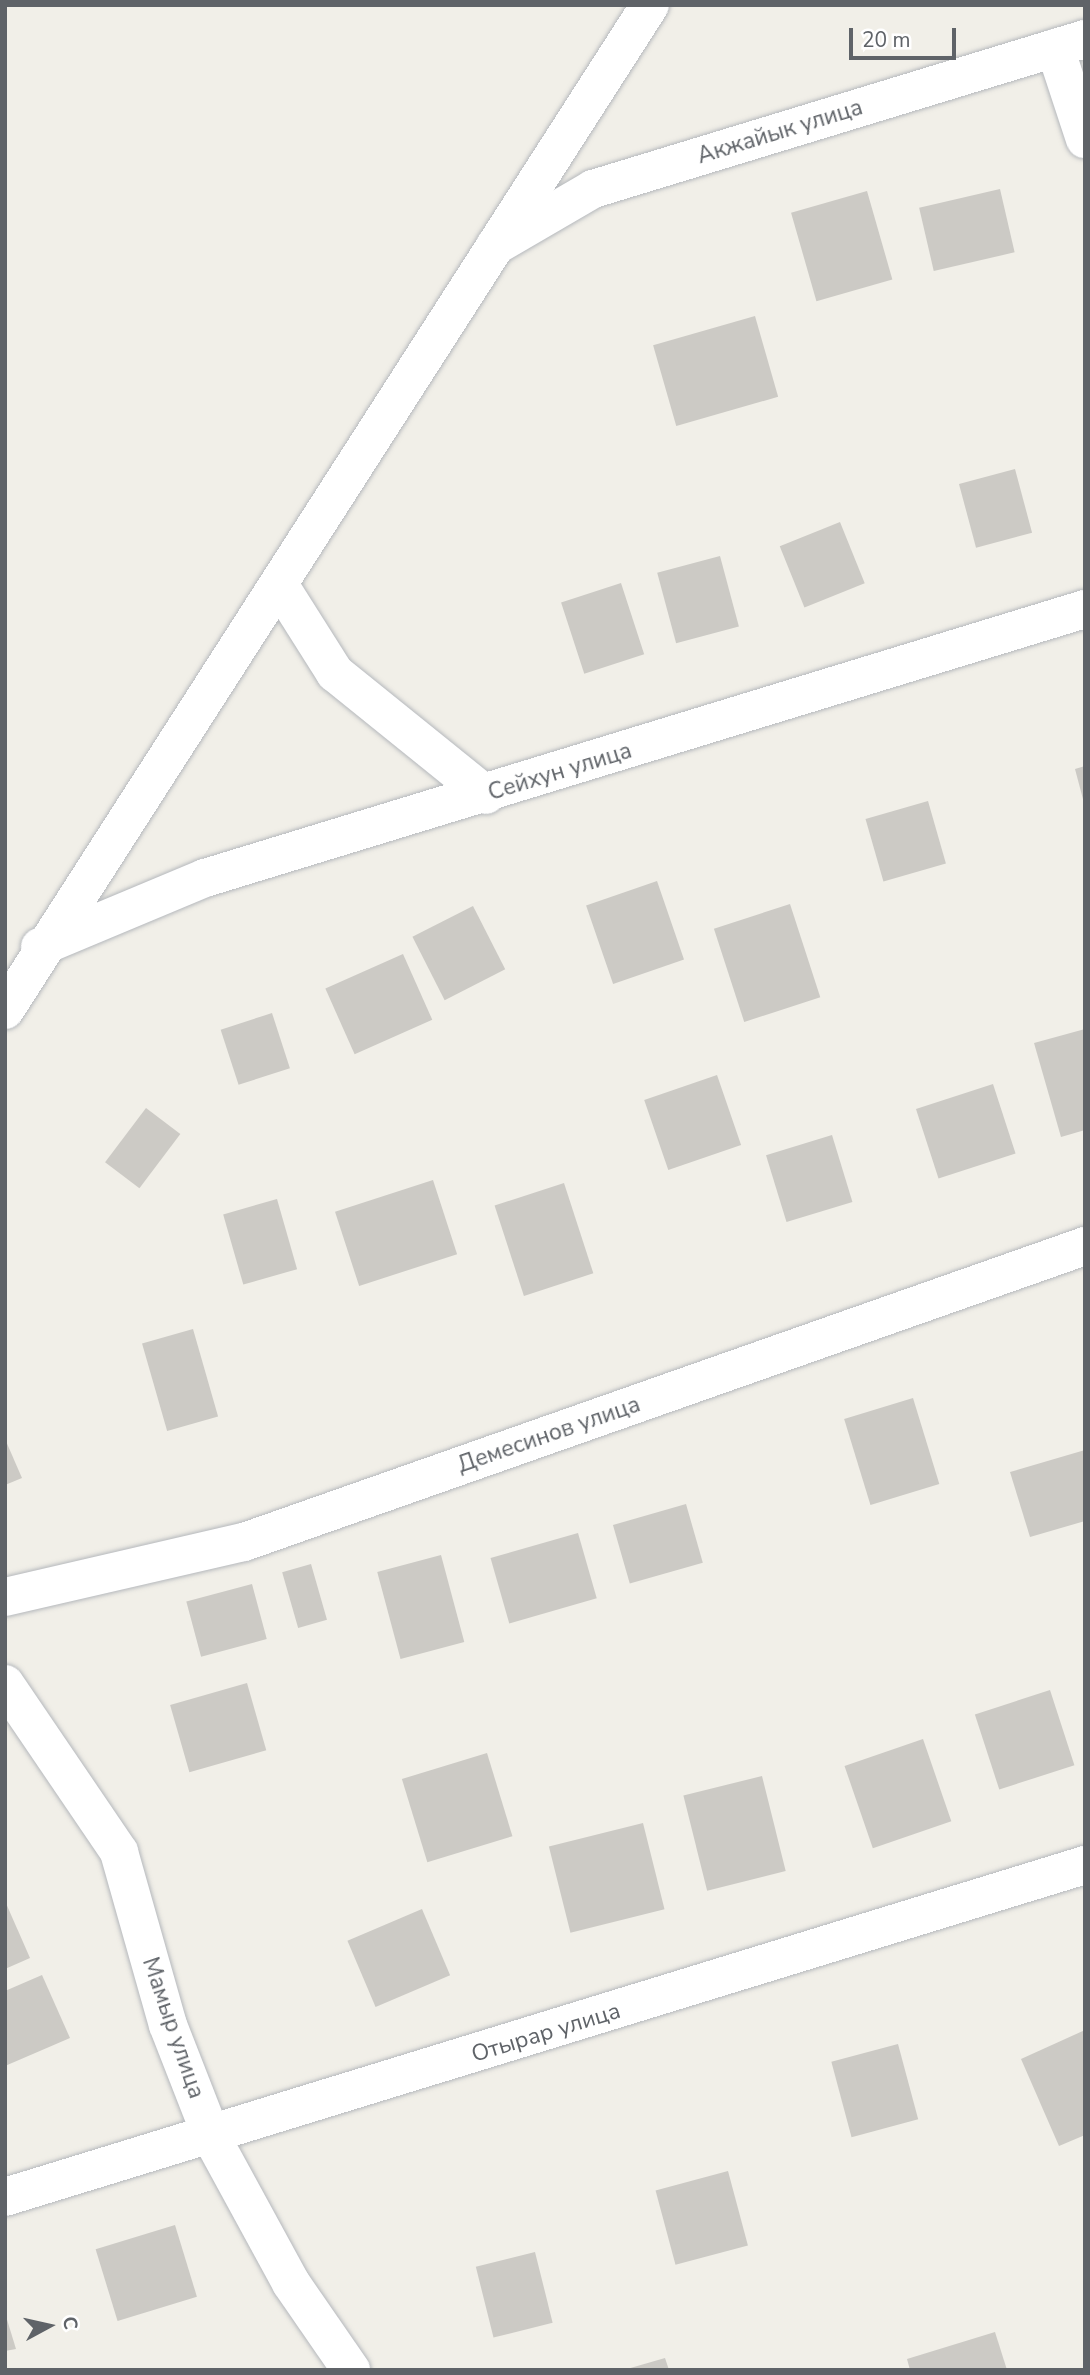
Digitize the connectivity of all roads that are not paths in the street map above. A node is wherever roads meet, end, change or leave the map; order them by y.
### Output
1 (650, 5) edge
2 (1070, 43) edge
3 (1085, 139) edge
4 (487, 251) junction
5 (280, 586) junction
6 (1085, 609) edge
7 (486, 795) junction
8 (40, 947) junction
9 (5, 1010) edge
10 (1085, 1246) edge
11 (5, 1597) edge
12 (5, 1684) edge
13 (1085, 1864) edge
14 (212, 2138) junction
15 (5, 2197) edge
16 (351, 2370) edge

1 - 4 street
2 - 3 street
2 - 4 street, Акжайык улица
4 - 5 street
5 - 7 street
5 - 8 street
6 - 7 street, Сейхун улица
7 - 8 street, Сейхун улица
8 - 9 street
10 - 11 street, Демесинов улица
12 - 14 street, Мамыр улица
13 - 14 street, Отырар улица
14 - 15 street, Отырар улица
14 - 16 street, Мамыр улица

